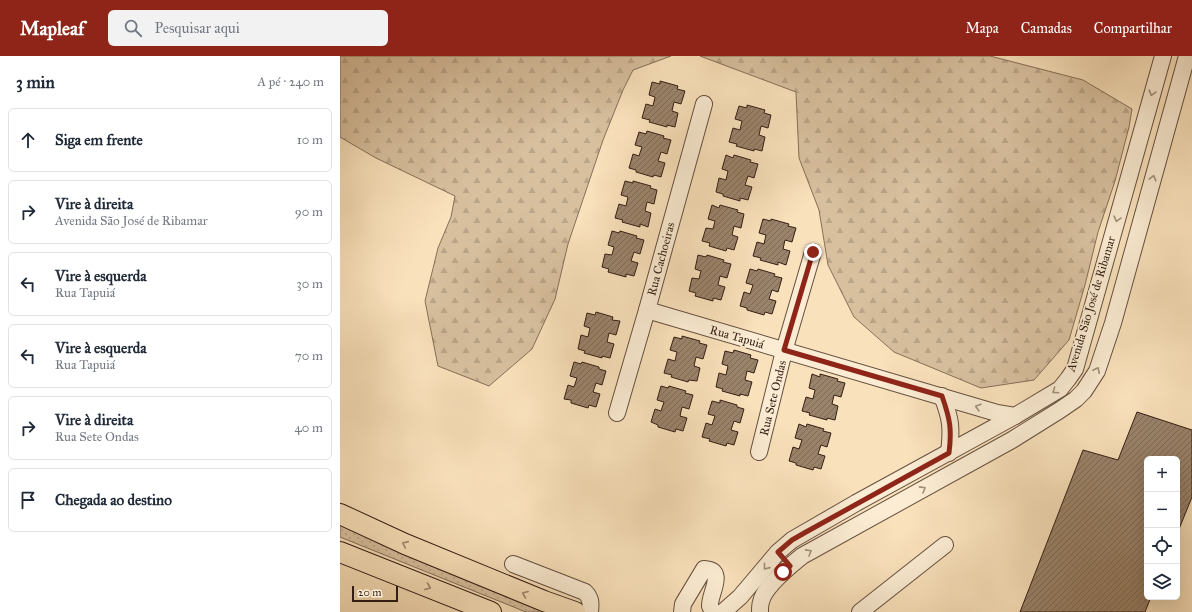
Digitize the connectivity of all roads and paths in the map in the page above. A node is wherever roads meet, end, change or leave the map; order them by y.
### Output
1 (1163, 56) edge
2 (1187, 56) edge
3 (704, 104) dead end
4 (813, 252) dead end
5 (647, 310) junction
6 (784, 350) junction
7 (942, 396) junction
8 (617, 413) dead end
9 (1015, 416) junction
10 (974, 439) junction
11 (760, 452) dead end
12 (949, 453) junction
13 (984, 456) junction
14 (340, 514) edge
15 (945, 545) dead end
16 (340, 552) edge
17 (778, 552) junction
18 (513, 564) dead end
19 (790, 566) junction
20 (491, 612) edge
21 (575, 612) edge
22 (590, 612) edge
23 (682, 612) edge
24 (712, 612) edge
25 (723, 612) edge
26 (760, 612) edge
27 (860, 612) edge

1 -> 9 street, Avenida São José de Ribamar
13 -> 2 street, Avenida São José de Ribamar
3 - 5 street, Rua Cachoeiras
4 - 6 street, Rua Sete Ondas
5 - 6 street, Rua Tapuiá
5 - 8 street, Rua Cachoeiras
6 - 7 street, Rua Tapuiá
6 - 11 street, Rua Sete Ondas
9 -> 7 street, Rua Tapuiá
7 - 12 street
9 - 10 street, Avenida São José de Ribamar
10 - 12 street, Avenida São José de Ribamar
10 - 13 street
12 - 17 street, Avenida São José de Ribamar
19 -> 13 street, Avenida São José de Ribamar
21 -> 14 main road
15 - 27 street
16 -> 20 main road
17 - 19 street
17 -> 25 street, Avenida São José de Ribamar
18 - 22 street
19 - 26 street, Avenida São José de Ribamar
23 - 24 street

